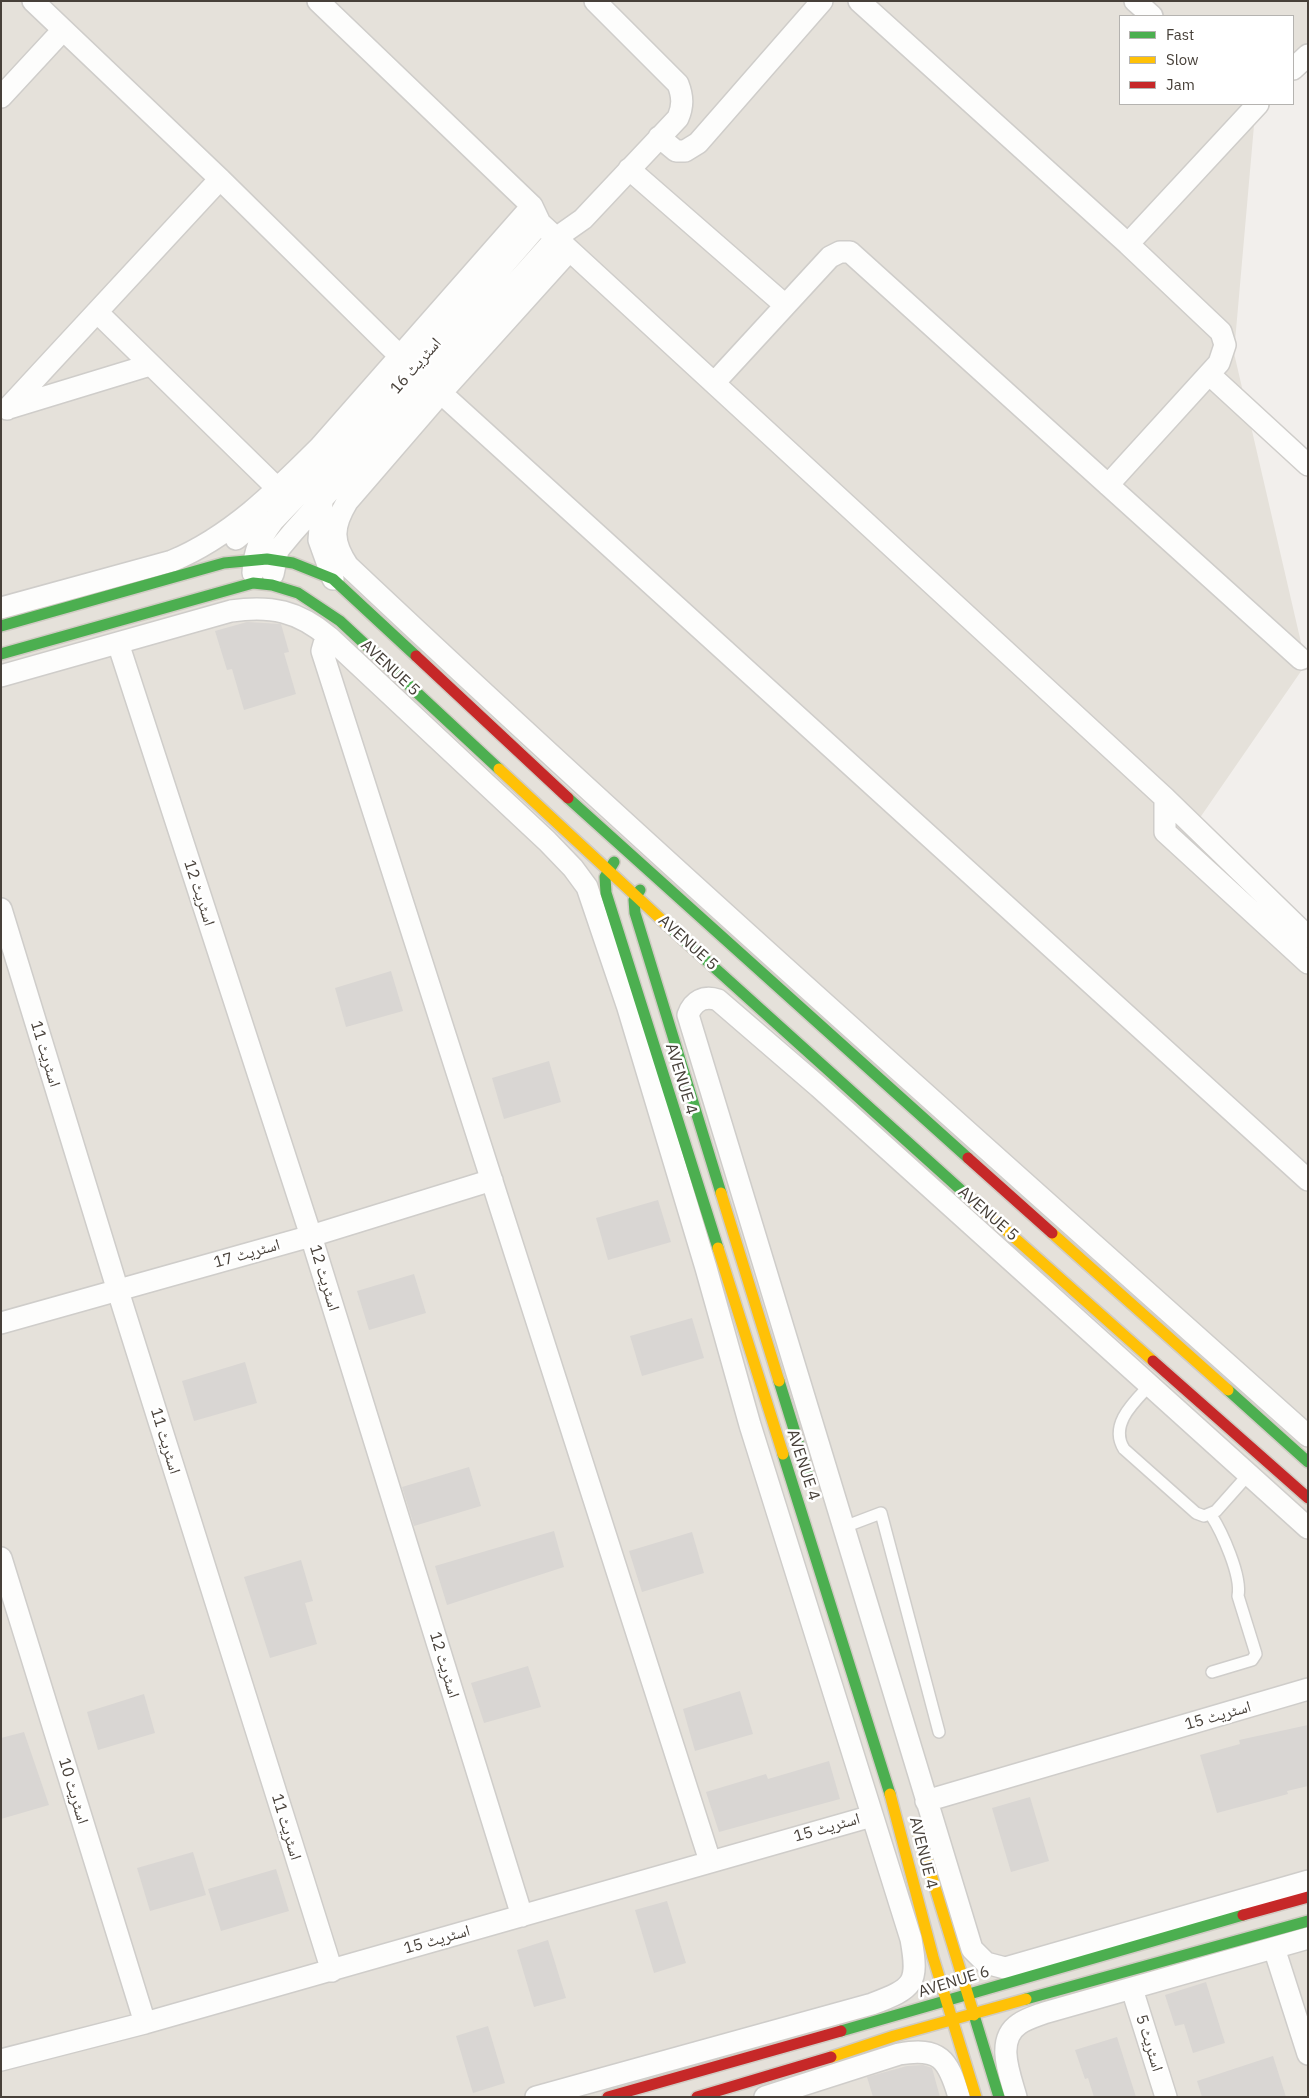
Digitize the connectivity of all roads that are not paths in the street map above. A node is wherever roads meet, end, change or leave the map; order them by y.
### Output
1 (33, 1) edge
2 (318, 1) edge
3 (595, 1) edge
4 (822, 1) edge
5 (859, 1) edge
6 (1135, 1) edge
7 (1151, 15) edge
8 (63, 30) junction
9 (1308, 55) edge
10 (1294, 69) edge
11 (1, 97) edge
12 (1254, 105) edge
13 (659, 138) junction
14 (629, 169) junction
15 (220, 180) junction
16 (536, 214) junction
17 (563, 244) junction
18 (1128, 244) junction
19 (785, 305) junction
20 (97, 312) junction
21 (150, 365) junction
22 (420, 375) junction
23 (1210, 375) junction
24 (714, 383) junction
25 (4, 409) edge
26 (1308, 465) edge
27 (1108, 485) junction
28 (277, 488) junction
29 (322, 502) junction
30 (288, 505) joint
31 (273, 520) junction
32 (254, 557) junction
33 (275, 558) junction
34 (200, 570) junction
35 (333, 578) junction
36 (262, 584) junction
37 (1, 608) edge
38 (1, 626) edge
39 (330, 637) junction
40 (118, 644) junction
41 (1, 654) edge
42 (1301, 659) dead end
43 (1, 676) edge
44 (469, 723) junction
45 (1165, 798) junction
46 (624, 850) junction
47 (608, 871) junction
48 (653, 876) junction
49 (636, 895) junction
50 (1, 909) edge
51 (1305, 929) edge
52 (1308, 963) edge
53 (492, 1180) junction
54 (1308, 1180) edge
55 (311, 1236) junction
56 (118, 1291) junction
57 (1, 1324) edge
58 (1149, 1386) junction
59 (1308, 1436) edge
60 (1308, 1462) edge
61 (1248, 1475) junction
62 (813, 1491) dead end
63 (1308, 1498) edge
64 (1211, 1515) junction
65 (844, 1527) junction
66 (1308, 1528) edge
67 (1, 1558) edge
68 (1212, 1672) dead end
69 (1308, 1689) edge
70 (939, 1732) dead end
71 (926, 1802) junction
72 (872, 1816) junction
73 (916, 1824) dead end
74 (710, 1861) junction
75 (1308, 1881) edge
76 (1308, 1897) edge
77 (522, 1916) junction
78 (1308, 1921) edge
79 (958, 1932) junction
80 (918, 1936) junction
81 (1308, 1938) edge
82 (1274, 1948) junction
83 (933, 1957) junction
84 (958, 1960) junction
85 (970, 1969) dead end
86 (1030, 1969) junction
87 (332, 1971) junction
88 (984, 1976) dead end
89 (928, 1977) dead end
90 (1012, 1982) junction
91 (1132, 1989) junction
92 (968, 1995) junction
93 (919, 1996) dead end
94 (947, 2001) junction
95 (1014, 2003) junction
96 (1042, 2004) junction
97 (875, 2012) junction
98 (908, 2013) junction
99 (974, 2014) junction
100 (1005, 2015) dead end
101 (953, 2020) junction
102 (145, 2023) junction
103 (910, 2032) junction
104 (992, 2036) dead end
105 (930, 2038) dead end
106 (896, 2045) junction
107 (948, 2048) dead end
108 (986, 2054) junction
109 (1308, 2054) edge
110 (1, 2060) edge
111 (965, 2060) junction
112 (1002, 2077) junction
113 (771, 2096) edge
114 (536, 2097) edge
115 (608, 2097) edge
116 (697, 2097) edge
117 (959, 2097) edge
118 (976, 2097) edge
119 (999, 2097) edge
120 (1016, 2097) edge
121 (1166, 2097) edge

1 - 8 street
2 - 16 street
3 - 13 street
4 - 13 street
5 - 18 street
6 - 7 street
8 - 11 street
8 - 15 street
9 - 10 street
12 - 18 street
13 - 14 street
14 - 17 street
14 - 19 street
15 - 20 street
15 - 22 street
16 - 17 street
16 - 22 street, اسٹریٹ 16
17 - 22 street
17 - 24 street
18 - 23 street
19 - 24 street
19 - 27 street
20 - 21 street
20 - 25 street
21 - 25 street
21 - 28 street
22 - 28 street
22 - 29 street, اسٹریٹ 16
22 - 30 street, اسٹریٹ 16
22 - 54 street
22 - 59 street
23 - 26 street
23 - 27 street
24 - 45 street
27 - 42 street
28 - 37 street
29 - 33 street, اسٹریٹ 16
29 - 35 street
30 - 31 street, AVENUE 5
31 - 32 street
31 - 34 street, AVENUE 5
32 - 33 main road, AVENUE 5
32 - 34 main road, AVENUE 5
32 - 36 street
33 - 35 main road, AVENUE 5
33 - 36 street, اسٹریٹ 16
34 - 38 main road, AVENUE 5
35 - 44 main road, AVENUE 5
36 - 41 main road
36 - 44 main road, AVENUE 5
39 - 40 street
39 - 53 street
39 - 72 street
40 - 43 street
40 - 55 street, اسٹریٹ 12
44 - 46 main road, AVENUE 5
44 - 47 main road, AVENUE 5
45 - 51 street
45 - 52 street
46 - 47 main road
46 - 48 main road, AVENUE 5
47 - 49 main road, AVENUE 5
47 - 80 main road, AVENUE 4
48 - 49 main road
48 - 60 main road, AVENUE 5
49 - 62 main road, AVENUE 4
49 - 63 main road, AVENUE 5
50 - 56 street, اسٹریٹ 11
53 - 55 street, اسٹریٹ 17
53 - 74 street
55 - 56 street, اسٹریٹ 17
55 - 77 street, اسٹریٹ 12
56 - 57 street, اسٹریٹ 17
56 - 87 street, اسٹریٹ 11
58 - 61 street
58 - 64 lane
58 - 65 street
61 - 64 lane
61 - 66 street
64 - 68 lane
65 - 70 lane
65 - 71 street
67 - 102 street, اسٹریٹ 10
69 - 71 street, اسٹریٹ 15
71 - 79 street
72 - 74 street, اسٹریٹ 15
72 - 80 street
73 - 79 main road, AVENUE 4
74 - 77 street, اسٹریٹ 15
75 - 86 street
76 - 86 main road, AVENUE 6
77 - 87 street, اسٹریٹ 15
78 - 96 main road
79 - 84 main road, AVENUE 4
79 - 86 street
80 - 83 main road, AVENUE 4
80 - 97 street
81 - 82 street
82 - 91 street
82 - 109 street
83 - 89 main road
83 - 94 main road, AVENUE 4
84 - 85 main road
84 - 92 main road, AVENUE 4
86 - 90 main road, AVENUE 6
87 - 102 street, اسٹریٹ 15
88 - 90 main road
90 - 92 main road, AVENUE 6
91 - 96 street
91 - 121 street, اسٹریٹ 5
92 - 94 main road, AVENUE 6
92 - 99 main road, AVENUE 4
93 - 98 main road
94 - 98 main road, AVENUE 6
94 - 101 main road, AVENUE 4
95 - 96 main road
95 - 99 main road
95 - 100 main road
96 - 112 street
97 - 98 main road, AVENUE 6
97 - 114 street
97 - 115 main road, AVENUE 6
99 - 101 main road
99 - 108 main road, AVENUE 4
101 - 103 main road
101 - 111 main road, AVENUE 4
102 - 110 street, اسٹریٹ 15
103 - 105 main road
103 - 106 main road
104 - 108 main road
106 - 113 street
106 - 116 main road
106 - 117 street
107 - 111 main road
108 - 112 main road, AVENUE 4
111 - 118 main road, AVENUE 4
112 - 119 main road, AVENUE 4
112 - 120 street

